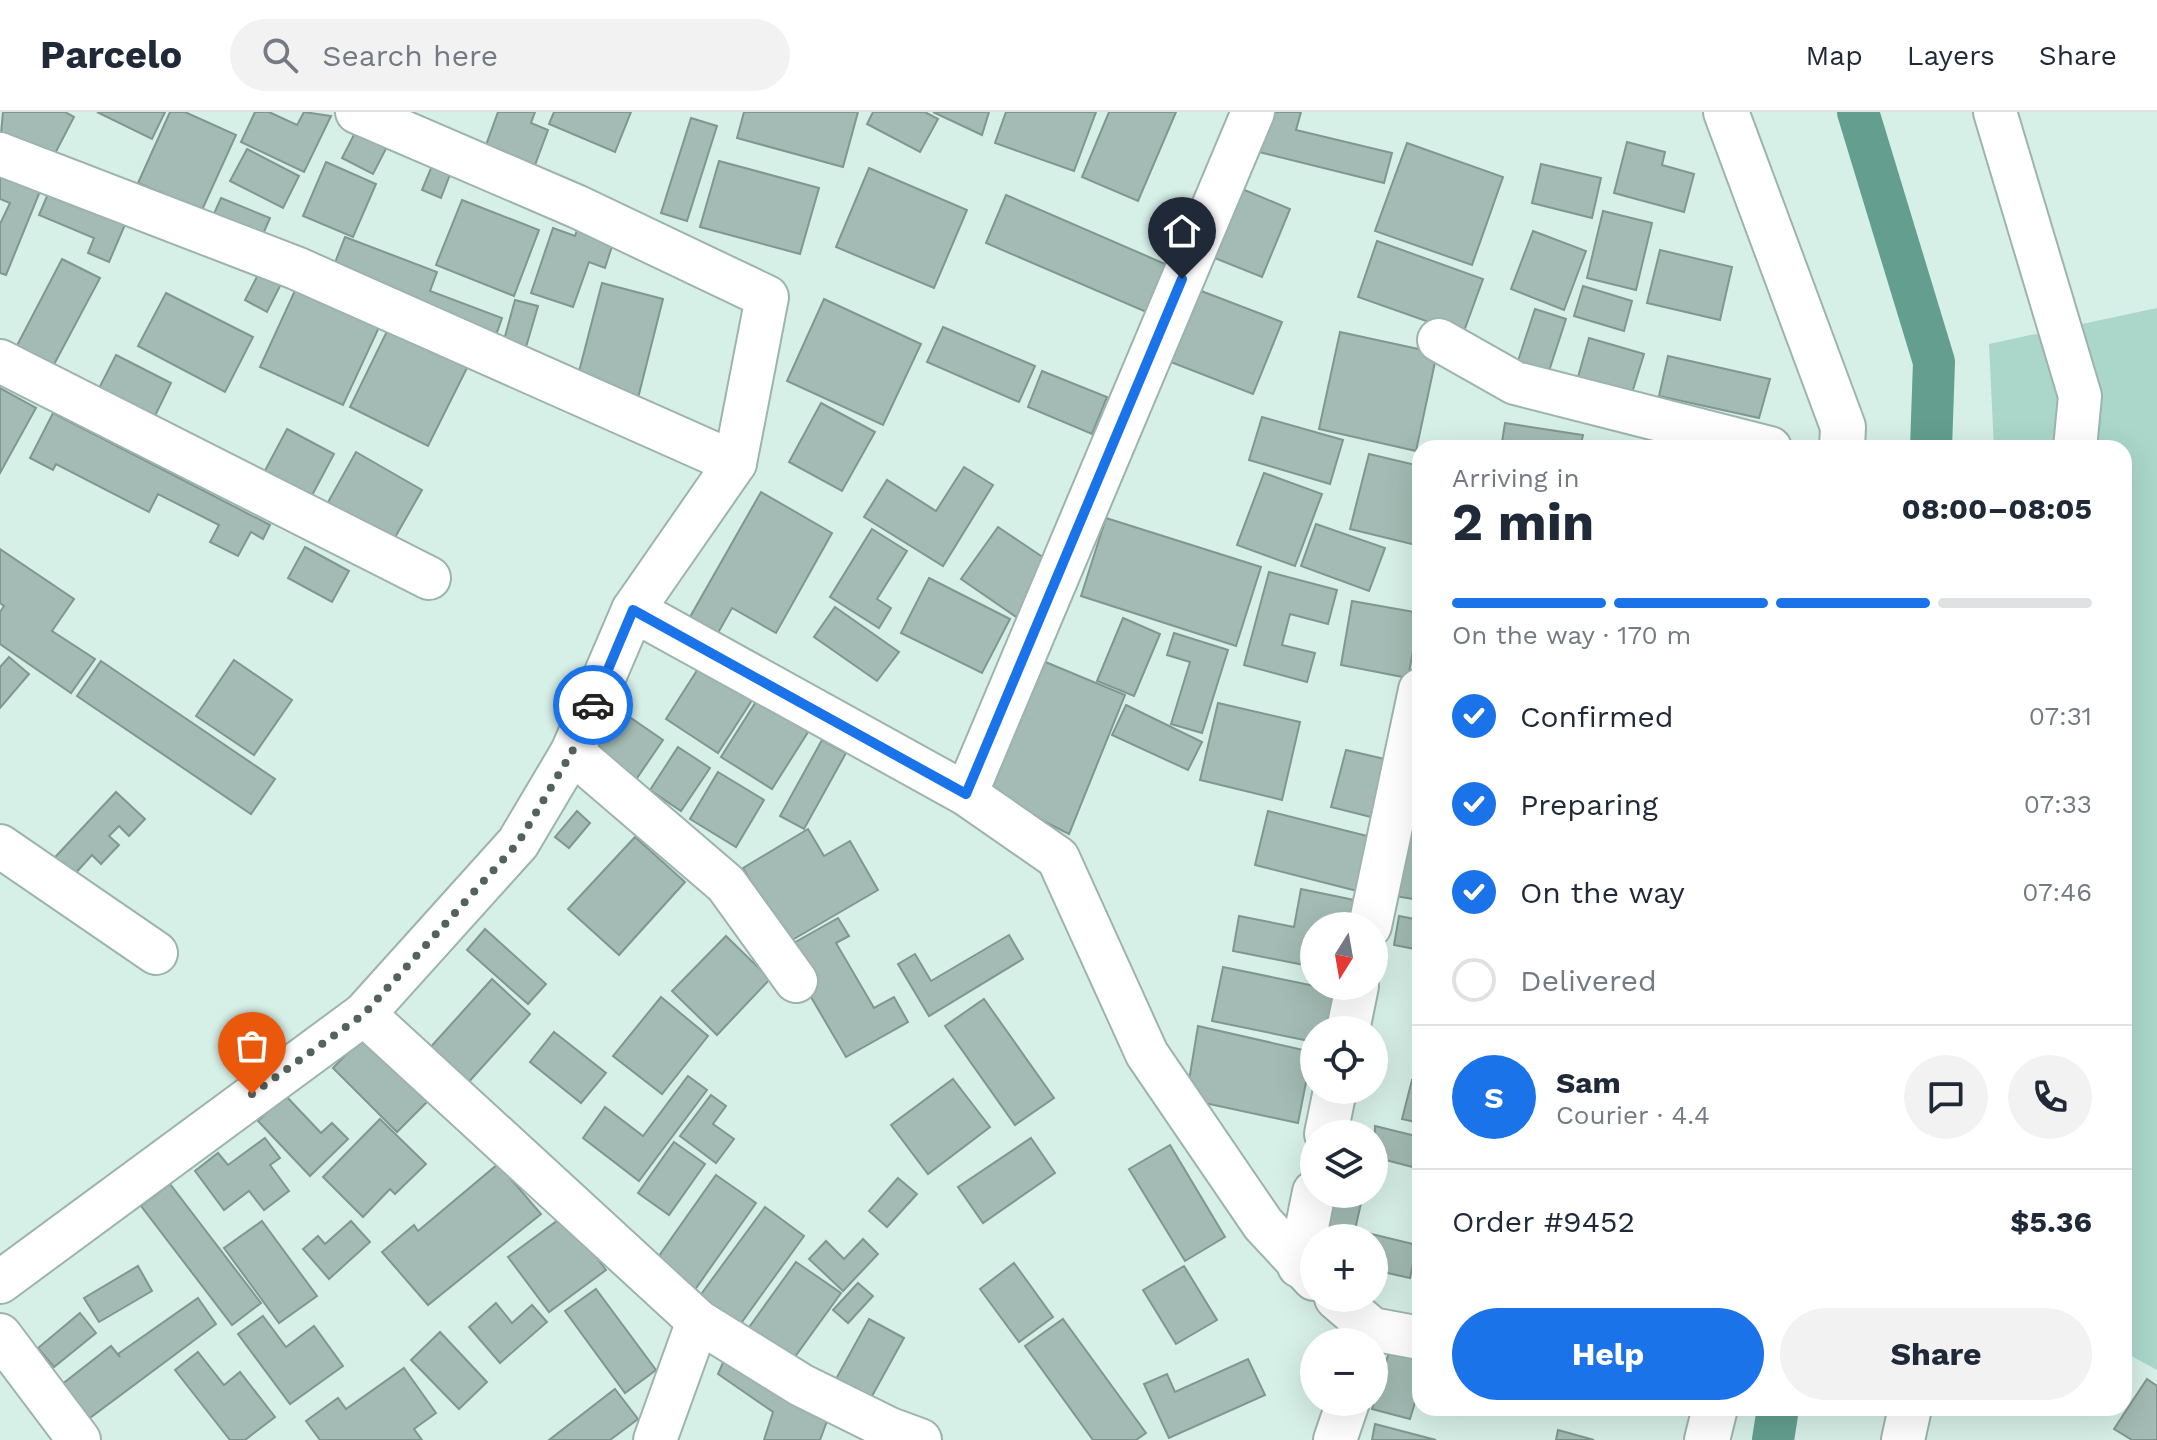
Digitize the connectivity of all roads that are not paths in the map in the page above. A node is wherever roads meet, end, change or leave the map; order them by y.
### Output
1 (357, 112) edge
2 (1253, 112) edge
3 (1726, 112) edge
4 (1995, 112) edge
5 (0, 154) edge
6 (1439, 340) dead end
7 (0, 361) edge
8 (1739, 440) edge
9 (1842, 440) edge
10 (2076, 440) edge
11 (735, 463) junction
12 (429, 578) dead end
13 (633, 610) junction
14 (1412, 728) edge
15 (572, 752) junction
16 (966, 794) junction
17 (0, 846) edge
18 (1373, 912) edge
19 (156, 953) dead end
20 (796, 981) dead end
21 (364, 1014) junction
22 (1300, 1265) edge
23 (0, 1282) edge
24 (1348, 1312) edge
25 (698, 1321) junction
26 (1363, 1328) edge
27 (0, 1335) edge
28 (1388, 1336) edge
29 (1412, 1338) edge
30 (1343, 1416) edge
31 (1713, 1416) edge
32 (1908, 1416) edge
33 (79, 1440) edge
34 (655, 1440) edge
35 (920, 1440) edge
36 (1335, 1440) edge
37 (1707, 1440) edge
38 (1903, 1440) edge

1 - 11 street
2 - 16 street
3 - 9 street
4 - 10 street
5 - 11 street
6 - 8 street
7 - 12 street
11 - 13 street
13 - 15 street
13 - 16 street
14 - 18 street
15 - 20 street
15 - 21 street
16 - 22 street
17 - 19 street
21 - 23 street
21 - 25 street
24 - 26 street
25 - 34 street
25 - 35 street
27 - 33 street
28 - 29 street
30 - 36 street
31 - 37 street
32 - 38 street

